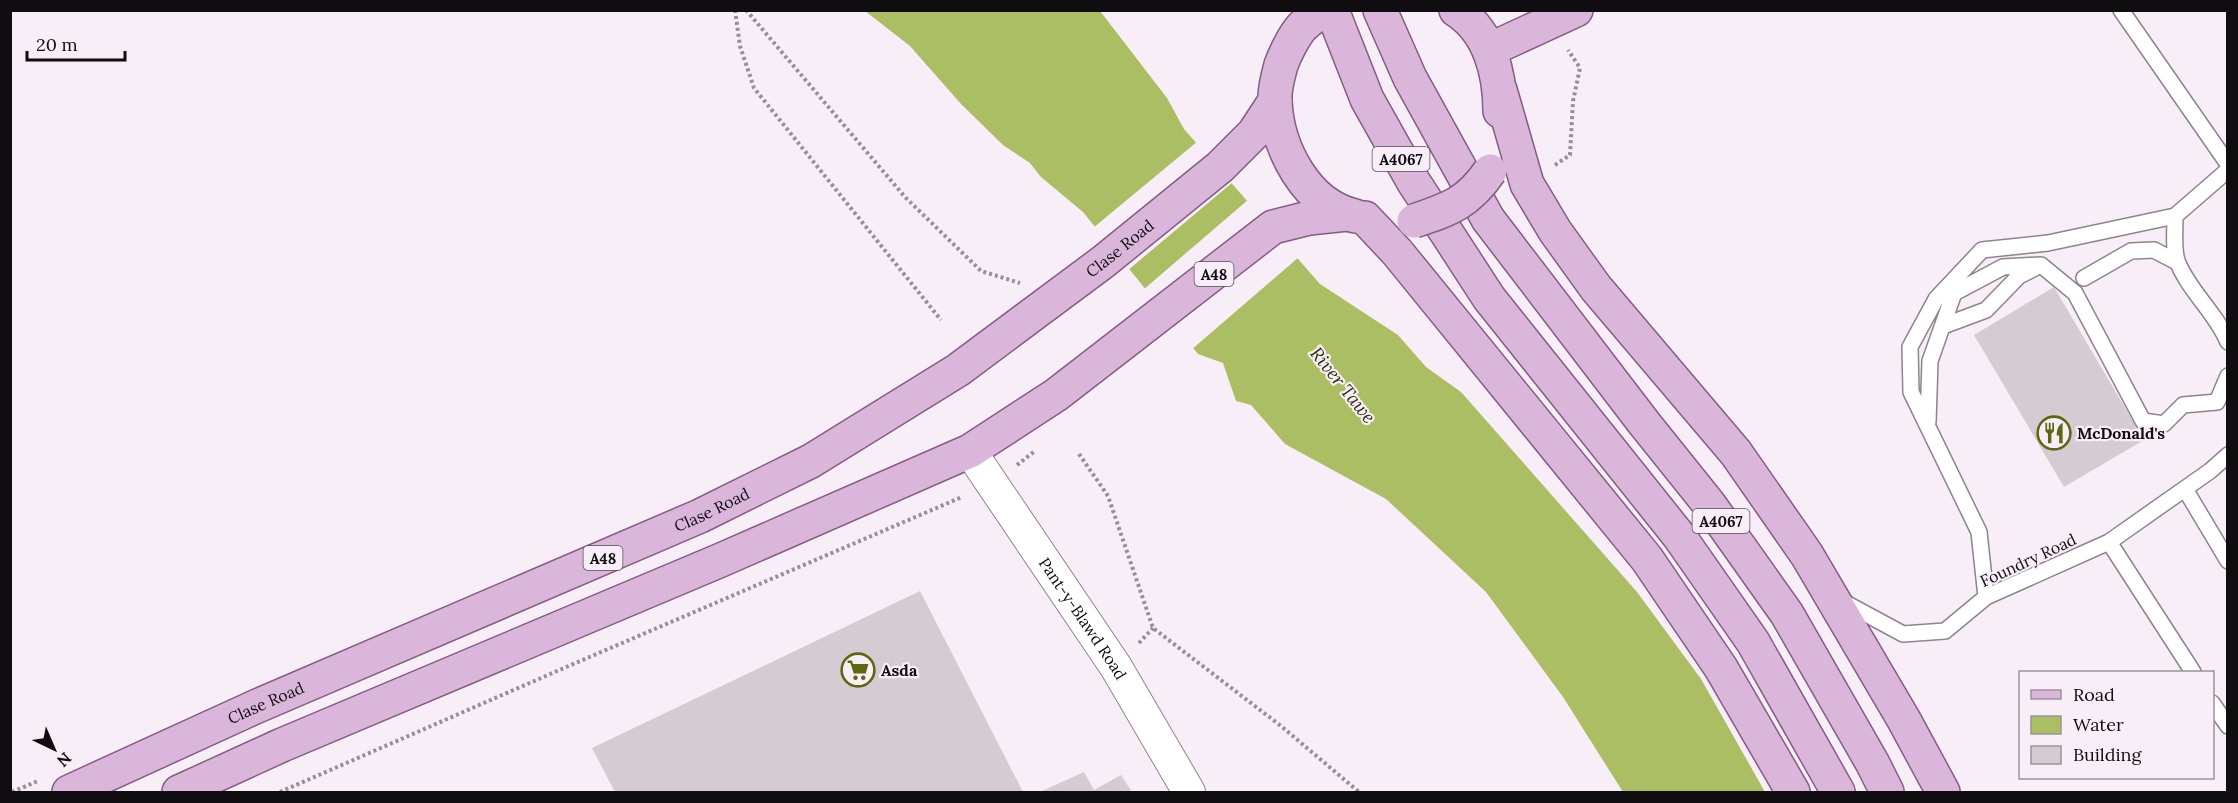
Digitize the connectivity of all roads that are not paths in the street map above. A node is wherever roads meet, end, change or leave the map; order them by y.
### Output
1 (1332, 10) edge
2 (1380, 10) edge
3 (1456, 10) edge
4 (2121, 10) edge
5 (1303, 16) edge
6 (1563, 16) edge
7 (1489, 50) junction
8 (1500, 90) junction
9 (1275, 101) junction
10 (2228, 164) edge
11 (2228, 170) edge
12 (1356, 216) junction
13 (2175, 216) junction
14 (2177, 262) junction
15 (2041, 265) junction
16 (2084, 278) dead end
17 (1942, 326) junction
18 (2228, 342) edge
19 (2228, 375) edge
20 (1927, 425) junction
21 (970, 451) junction
22 (2228, 455) edge
23 (2186, 489) junction
24 (2109, 542) junction
25 (2228, 561) edge
26 (1832, 596) junction
27 (1986, 597) junction
28 (2192, 671) edge
29 (2214, 706) edge
30 (2228, 726) edge
31 (69, 792) edge
32 (179, 792) edge
33 (1189, 792) edge
34 (1793, 792) edge
35 (1838, 792) edge
36 (1887, 792) edge
37 (1943, 792) edge

1 - 35 main road, A4067
2 - 36 main road, A4067
3 - 7 main road
4 - 10 lane
5 - 9 main road
6 - 7 main road
7 - 8 main road
8 - 12 main road, bridge
8 - 26 main road
9 - 12 main road
9 - 31 main road, Clase Road / A48
11 - 13 lane
12 - 21 main road, A48
12 - 34 main road
13 - 14 lane
13 - 20 lane
14 - 16 lane
14 - 18 lane
15 - 17 lane
15 - 17 lane
15 - 19 lane
17 - 20 lane
20 - 27 lane
21 - 32 main road, A48
21 - 33 street, Pant-y-Blawd Road
22 - 23 lane, Foundry Road
23 - 24 lane, Foundry Road
23 - 25 lane
24 - 27 lane, Foundry Road
24 - 28 lane
26 - 27 lane, Foundry Road
26 - 37 main road
29 - 30 lane

